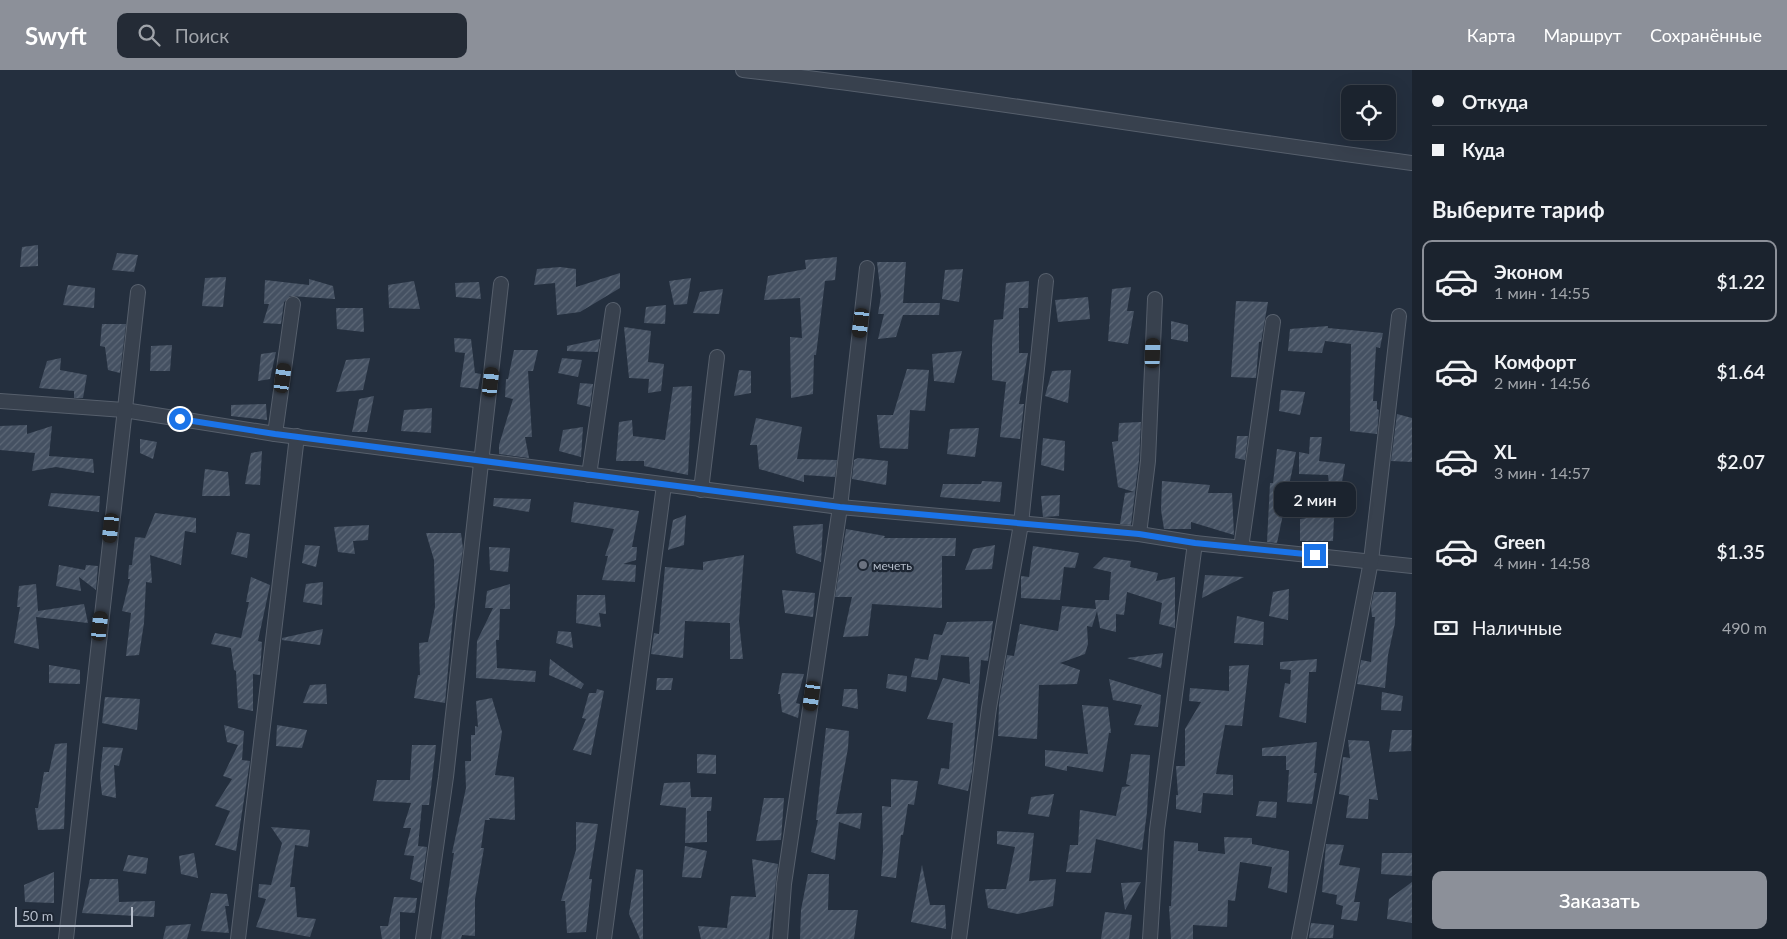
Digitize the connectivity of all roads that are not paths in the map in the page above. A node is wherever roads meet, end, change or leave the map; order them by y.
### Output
1 (743, 70) edge
2 (1412, 164) edge
3 (867, 268) dead end
4 (1046, 281) dead end
5 (501, 284) dead end
6 (138, 292) dead end
7 (1155, 299) dead end
8 (293, 304) dead end
9 (613, 310) dead end
10 (1398, 316) dead end
11 (1272, 322) dead end
12 (717, 357) dead end
13 (0, 401) edge
14 (124, 410) junction
15 (275, 434) junction
16 (297, 436) junction
17 (483, 460) junction
18 (589, 475) junction
19 (664, 485) junction
20 (701, 490) junction
21 (840, 507) junction
22 (1021, 524) junction
23 (1139, 534) junction
24 (1195, 543) junction
25 (1241, 548) junction
26 (1371, 561) junction
27 (1412, 566) edge
28 (66, 939) edge
29 (238, 939) edge
30 (422, 939) edge
31 (604, 939) edge
32 (780, 939) edge
33 (959, 939) edge
34 (1150, 939) edge
35 (1299, 939) edge

1 - 2 street
3 - 21 street
4 - 22 street
5 - 17 street
6 - 14 street
7 - 23 street
8 - 15 street
9 - 18 street
10 - 26 street
11 - 25 street
12 - 20 street
13 - 14 street
14 - 15 street
14 - 28 street
15 - 16 street
16 - 17 street
16 - 29 street
17 - 18 street
17 - 30 street
18 - 19 street
19 - 20 street
19 - 31 street
20 - 21 street
21 - 22 street
21 - 32 street
22 - 23 street
22 - 33 street
23 - 24 street
24 - 25 street
24 - 34 street
25 - 26 street
26 - 27 street
26 - 35 street

